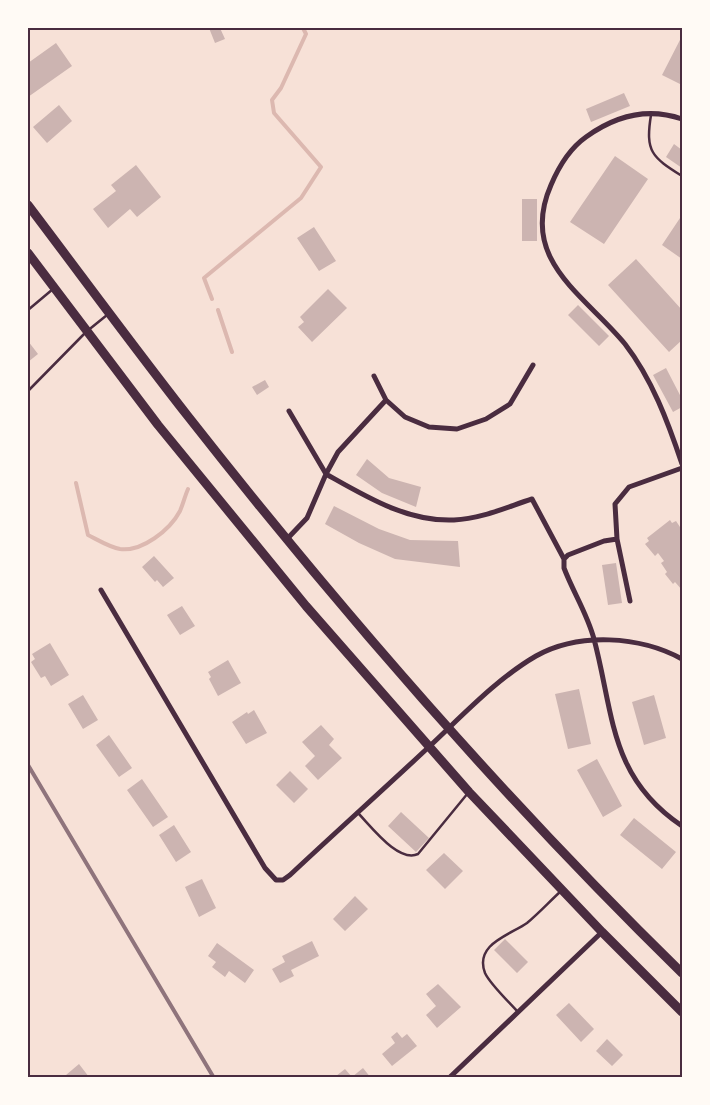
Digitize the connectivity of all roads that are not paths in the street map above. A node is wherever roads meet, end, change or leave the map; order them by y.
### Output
1 (651, 114) junction
2 (682, 119) edge
3 (682, 176) edge
4 (28, 205) edge
5 (28, 253) edge
6 (54, 288) junction
7 (28, 310) edge
8 (109, 314) junction
9 (86, 332) junction
10 (532, 366) dead end
11 (374, 376) dead end
12 (28, 391) edge
13 (386, 400) junction
14 (290, 411) dead end
15 (682, 464) edge
16 (682, 468) edge
17 (326, 474) junction
18 (287, 539) junction
19 (617, 539) junction
20 (564, 559) junction
21 (101, 590) dead end
22 (630, 602) dead end
23 (594, 641) junction
24 (682, 659) edge
25 (450, 728) junction
26 (430, 746) junction
27 (469, 792) junction
28 (357, 812) junction
29 (682, 826) edge
30 (562, 890) junction
31 (602, 932) junction
32 (682, 973) edge
33 (518, 1012) junction
34 (682, 1012) edge
35 (449, 1078) edge

1 - 2 street
1 - 3 lane
1 - 15 street
4 - 8 main road
5 - 6 main road
6 - 7 lane
6 - 9 main road
8 - 9 lane
8 - 18 main road
9 - 12 lane
9 - 26 main road
10 - 13 street
11 - 13 street
13 - 17 street
14 - 17 street
16 - 19 street
17 - 18 street
17 - 20 street
18 - 25 main road
19 - 20 street
19 - 22 street
20 - 23 street
21 - 28 street
23 - 24 street
23 - 25 street
23 - 29 street
25 - 26 street
25 - 32 main road
26 - 27 main road
26 - 28 street
27 - 28 lane
27 - 30 main road
30 - 31 main road
30 - 33 lane
31 - 33 street
31 - 34 main road
33 - 35 street

